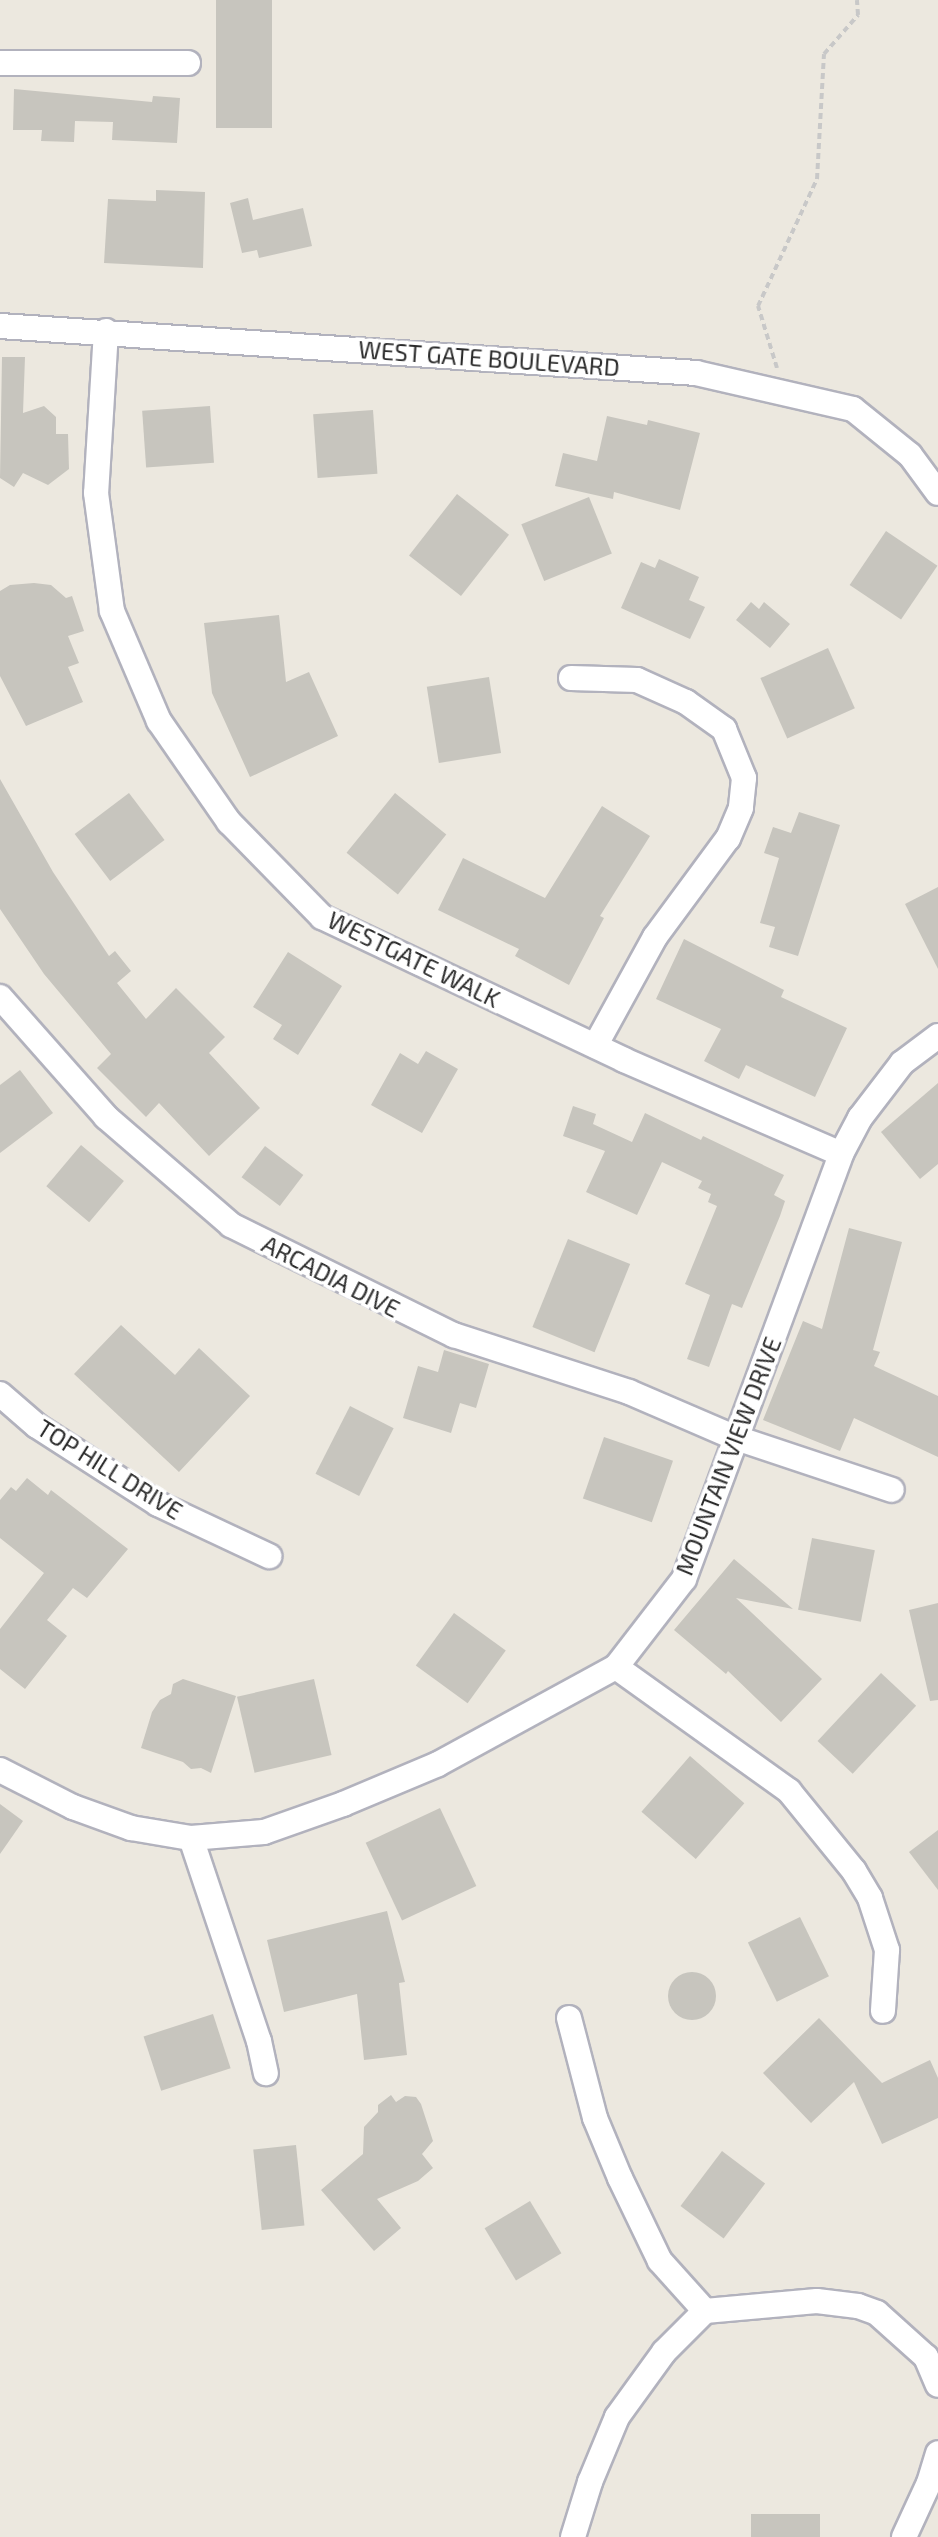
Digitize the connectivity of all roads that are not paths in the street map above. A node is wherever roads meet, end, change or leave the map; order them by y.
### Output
1 (0, 63) edge
2 (188, 63) dead end
3 (0, 326) edge
4 (106, 331) junction
5 (938, 493) edge
6 (571, 678) dead end
7 (0, 997) edge
8 (938, 1036) edge
9 (595, 1046) junction
10 (841, 1154) junction
11 (0, 1394) edge
12 (736, 1438) junction
13 (892, 1490) dead end
14 (269, 1556) dead end
15 (616, 1667) junction
16 (0, 1770) edge
17 (191, 1838) junction
18 (883, 2011) dead end
19 (569, 2018) dead end
20 (266, 2073) dead end
21 (705, 2311) junction
22 (938, 2385) edge
23 (938, 2453) edge
24 (573, 2537) edge
25 (904, 2537) edge

1 - 2 street
3 - 4 street, WEST GATE BOULEVARD
4 - 5 street, WEST GATE BOULEVARD
4 - 9 street, WESTGATE WALK
6 - 9 street
7 - 12 street, ARCADIA DIVE
8 - 10 street, MOUNTAIN VIEW DRIVE
9 - 10 street, WESTGATE WALK
10 - 12 street, MOUNTAIN VIEW DRIVE
11 - 14 street, TOP HILL DRIVE
12 - 13 street, ARCADIA DIVE
12 - 15 street, MOUNTAIN VIEW DRIVE
15 - 17 street, MOUNTAIN VIEW DRIVE
15 - 18 street
16 - 17 street, MOUNTAIN VIEW DRIVE
17 - 20 street
19 - 21 street
21 - 22 street
21 - 24 street
23 - 25 street

